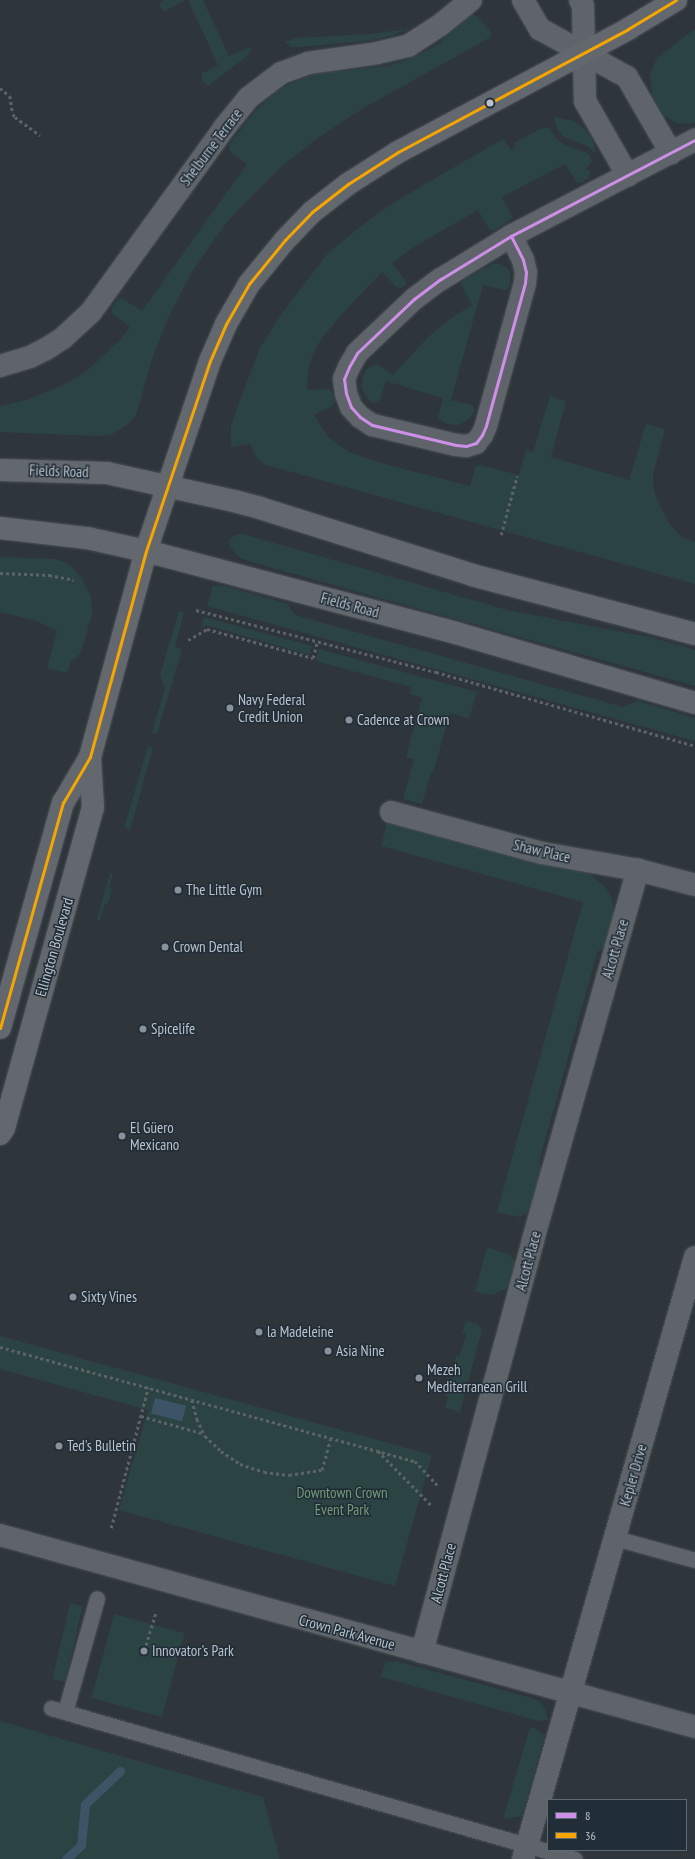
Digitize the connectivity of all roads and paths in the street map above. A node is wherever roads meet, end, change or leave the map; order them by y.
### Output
1 (470, 0) edge
2 (523, 0) edge
3 (580, 0) edge
4 (671, 2) edge
5 (584, 52) junction
6 (0, 88) edge
7 (40, 135) dead end
8 (695, 140) edge
9 (671, 153) junction
10 (628, 176) junction
11 (511, 236) junction
12 (0, 366) edge
13 (0, 470) edge
14 (517, 476) dead end
15 (168, 486) junction
16 (0, 528) edge
17 (501, 535) dead end
18 (146, 551) junction
19 (0, 573) edge
20 (74, 580) dead end
21 (196, 610) dead end
22 (695, 634) edge
23 (188, 640) dead end
24 (317, 642) junction
25 (695, 703) edge
26 (695, 746) edge
27 (90, 757) junction
28 (391, 812) dead end
29 (638, 870) junction
30 (695, 885) edge
31 (0, 1028) edge
32 (0, 1134) edge
33 (695, 1257) edge
34 (0, 1347) edge
35 (148, 1388) junction
36 (192, 1400) junction
37 (141, 1416) junction
38 (205, 1434) junction
39 (331, 1437) junction
40 (378, 1451) junction
41 (434, 1481) dead end
42 (436, 1509) dead end
43 (111, 1528) dead end
44 (0, 1535) edge
45 (615, 1538) junction
46 (695, 1560) edge
47 (97, 1598) dead end
48 (154, 1614) dead end
49 (144, 1651) dead end
50 (422, 1652) junction
51 (571, 1693) junction
52 (695, 1727) edge
53 (525, 1852) edge
54 (575, 1859) edge

1 - 12 street, Shelburne Terrace
2 - 5 street
3 - 5 street
4 - 5 street, Ellington Boulevard
5 - 9 street
5 - 10 street
5 - 15 street, Ellington Boulevard
6 - 7 path
8 - 9 street
9 - 10 street
10 - 11 street
11 - 11 street
13 - 15 street, Fields Road
14 - 17 path
15 - 18 street, Ellington Boulevard
15 - 22 street, Fields Road
16 - 18 street, Fields Road
18 - 25 street, Fields Road
18 - 27 street, Ellington Boulevard
19 - 20 path
21 - 24 path
23 - 24 path
24 - 26 path
27 - 31 street, Ellington Boulevard
27 - 32 street, Ellington Boulevard
28 - 29 street, Shaw Place
29 - 30 street, Shaw Place
29 - 50 street, Alcott Place
33 - 45 street, Kepler Drive
34 - 35 path
35 - 36 path
35 - 37 path
36 - 38 path
36 - 39 path
37 - 38 path
37 - 43 path
38 - 39 path
39 - 40 path
40 - 41 path
40 - 42 path
44 - 50 street, Crown Park Avenue
45 - 46 lane
45 - 51 street, Kepler Drive
47 - 53 lane
48 - 49 path
50 - 51 street, Crown Park Avenue
51 - 52 street, Crown Park Avenue
51 - 53 street, Kepler Drive
53 - 54 lane

